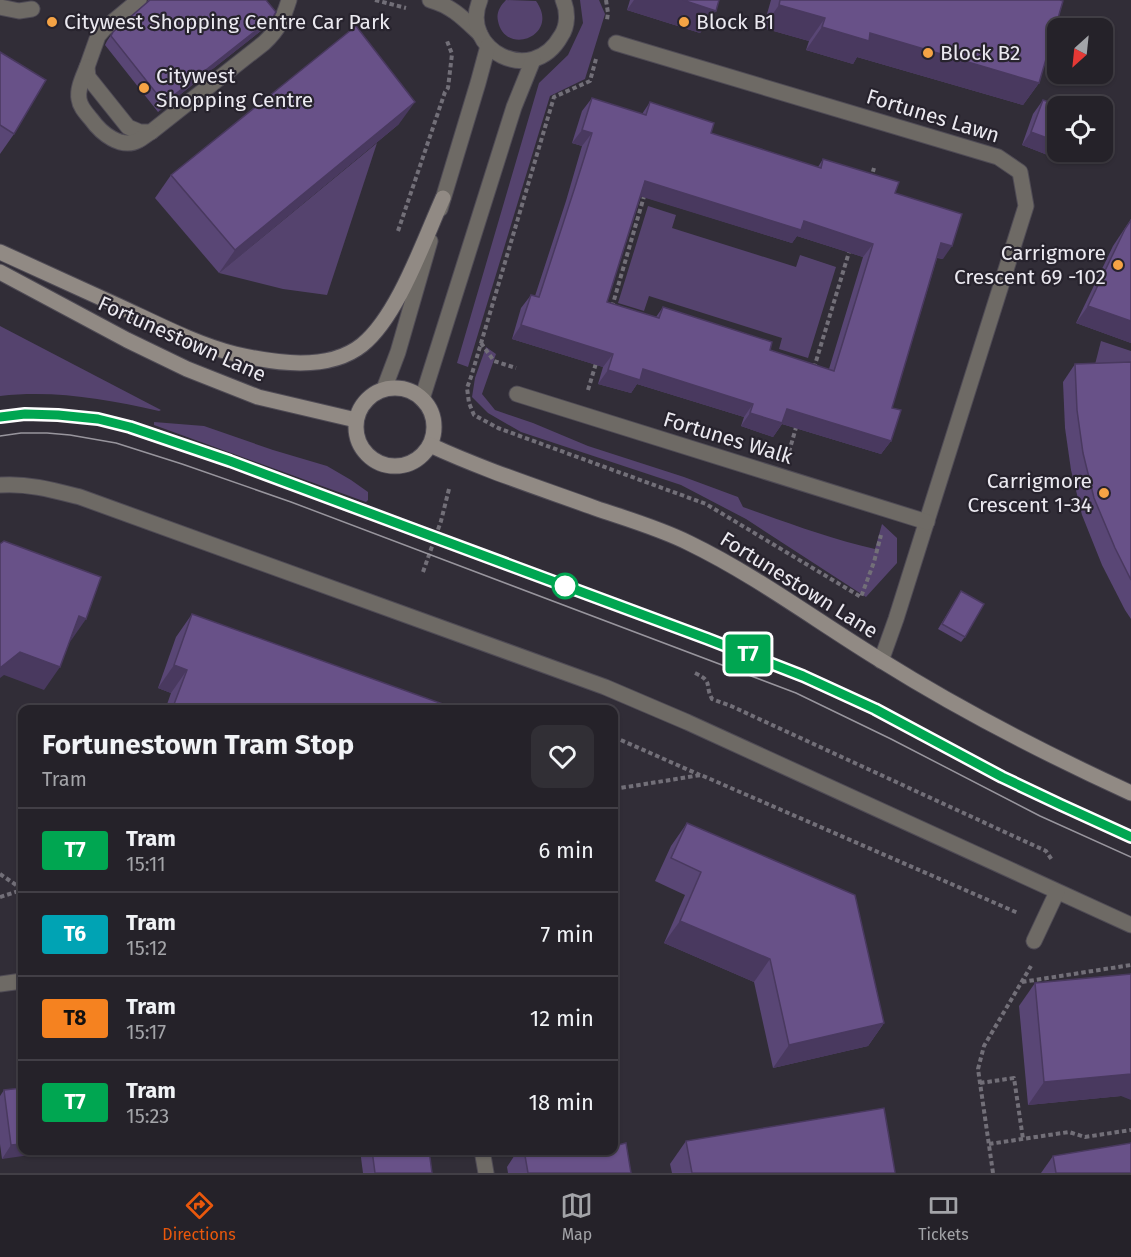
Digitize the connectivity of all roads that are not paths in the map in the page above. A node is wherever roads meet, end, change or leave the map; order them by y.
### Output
1 (139, 0) edge
2 (290, 0) edge
3 (430, 0) edge
4 (480, 0) edge
5 (563, 0) edge
6 (0, 7) edge
7 (32, 9) dead end
8 (484, 40) junction
9 (616, 43) dead end
10 (532, 60) junction
11 (87, 67) junction
12 (151, 132) junction
13 (443, 198) junction
14 (0, 252) edge
15 (0, 272) edge
16 (384, 389) junction
17 (517, 394) dead end
18 (422, 399) junction
19 (356, 420) junction
20 (430, 445) junction
21 (0, 485) edge
22 (927, 522) junction
23 (881, 661) junction
24 (1131, 793) edge
25 (1057, 892) junction
26 (1131, 925) edge
27 (1034, 941) dead end
28 (18, 982) edge
29 (0, 984) edge
30 (483, 1155) edge
31 (486, 1173) edge

1 - 11 street
2 - 12 street
3 - 8 street
4 - 8 street
5 - 10 street
6 - 7 street
8 - 10 street
8 - 13 street
9 - 22 street, Fortunes Lawn
10 - 18 street
11 - 12 street
11 - 12 street
13 - 14 street
13 - 16 street
15 - 19 street, Fortunestown Lane
16 - 18 street
16 - 19 street
17 - 22 street, Fortunes Walk
18 - 20 street
19 - 20 street
20 - 23 street, Fortunestown Lane
21 - 25 street
22 - 23 street, Fortunes Lawn
23 - 24 street, Fortunestown Lane
25 - 26 street
25 - 27 street
28 - 29 street
30 - 31 street

